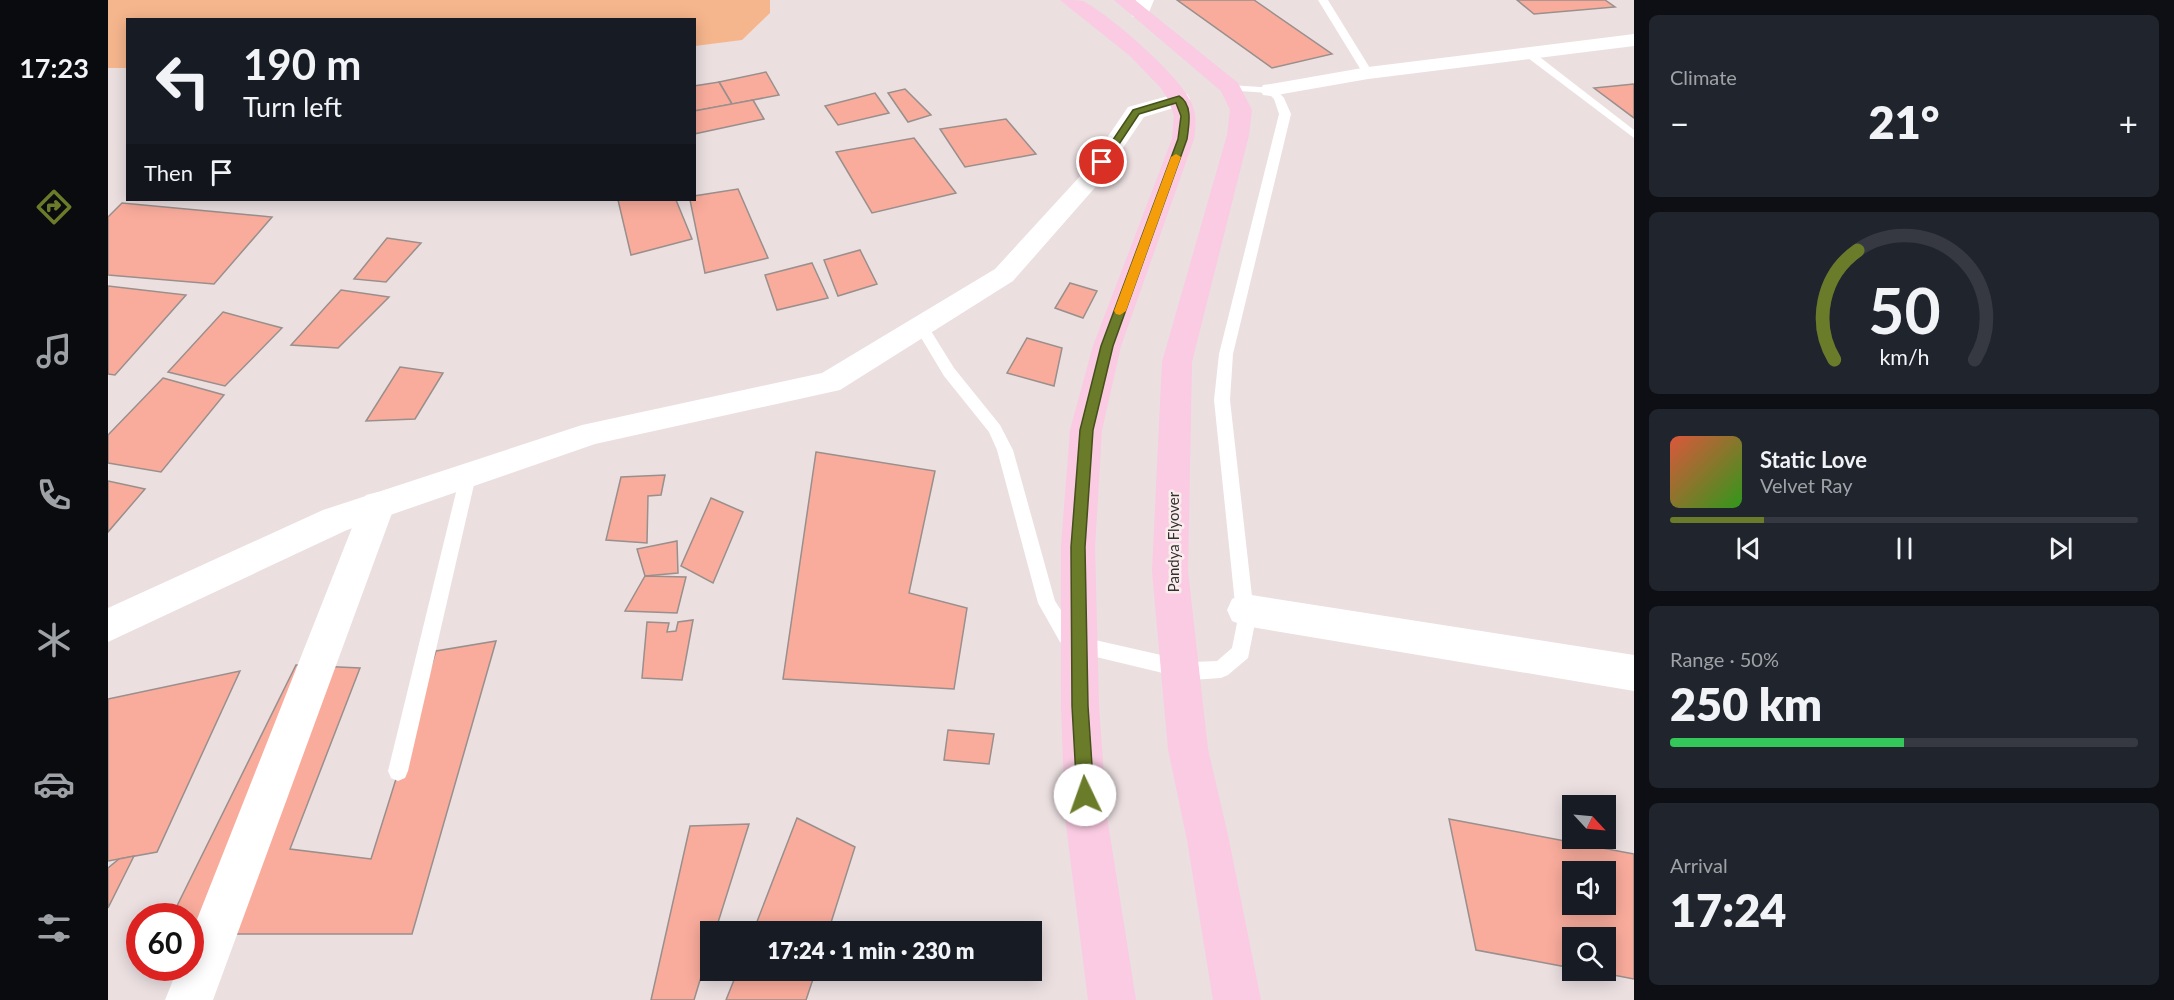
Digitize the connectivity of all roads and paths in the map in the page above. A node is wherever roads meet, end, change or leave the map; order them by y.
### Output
1 (1069, 0) edge
2 (1123, 0) edge
3 (1323, 0) edge
4 (1142, 6) edge
5 (1634, 40) edge
6 (1528, 53) junction
7 (1368, 74) junction
8 (1270, 90) junction
9 (1179, 99) junction
10 (1235, 99) junction
11 (1634, 135) edge
12 (921, 326) junction
13 (468, 476) junction
14 (378, 505) junction
15 (1245, 610) junction
16 (108, 626) edge
17 (1634, 673) edge
18 (398, 771) dead end
19 (189, 1000) edge
20 (1112, 1000) edge
21 (1237, 1000) edge

1 - 9 main road
2 - 4 main road
3 - 7 lane
4 - 10 main road
5 - 6 street
6 - 7 street
6 - 11 lane
7 - 8 street
8 - 10 lane
8 - 15 lane
9 - 12 street
9 - 20 main road
10 - 21 main road, Pandya Flyover
12 - 13 street
12 - 15 lane
13 - 14 street
13 - 18 lane
14 - 16 street
14 - 19 street
15 - 17 street

